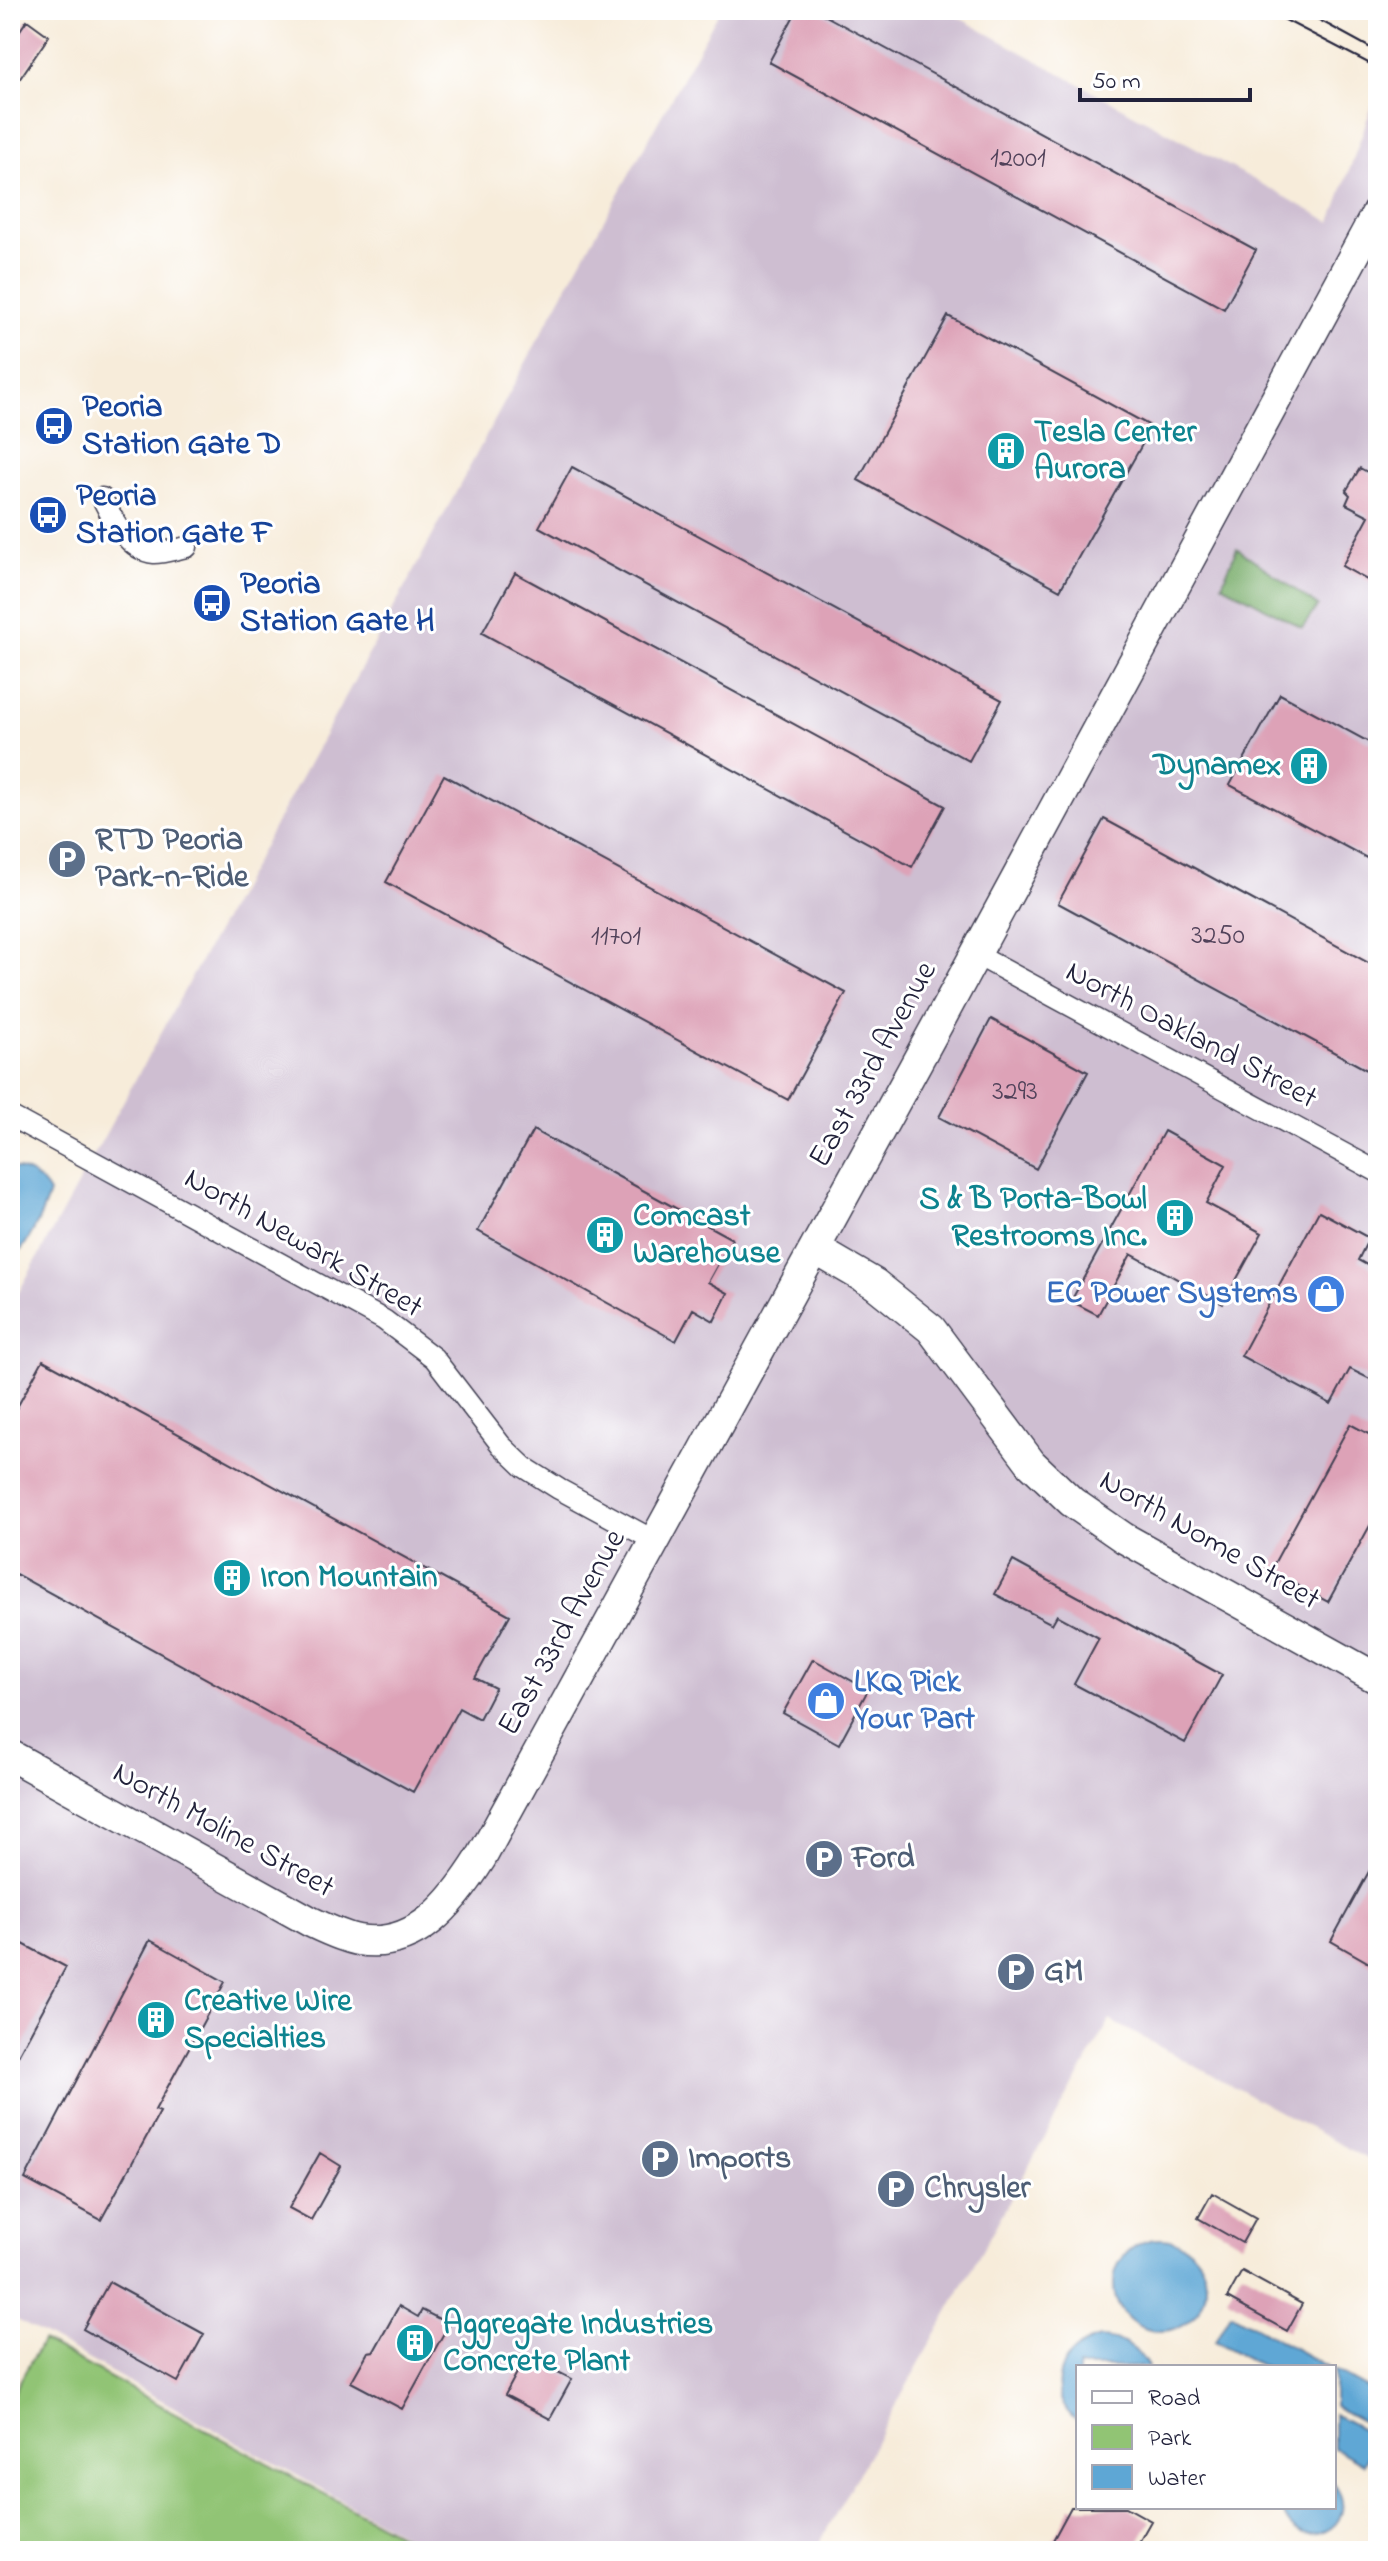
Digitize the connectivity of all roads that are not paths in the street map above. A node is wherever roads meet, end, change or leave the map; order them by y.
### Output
1 (1378, 211) edge
2 (102, 498) dead end
3 (187, 547) dead end
4 (975, 954) junction
5 (10, 1116) edge
6 (1378, 1172) edge
7 (815, 1249) junction
8 (655, 1541) junction
9 (1378, 1679) edge
10 (10, 1755) edge
11 (409, 1933) joint

1 - 4 street, East 33rd Avenue
2 - 3 street
4 - 6 street, North Oakland Street
4 - 7 street, East 33rd Avenue
5 - 8 street, North Newark Street
7 - 8 street, East 33rd Avenue
7 - 9 street, North Nome Street
8 - 11 street, East 33rd Avenue
10 - 11 street, North Moline Street

